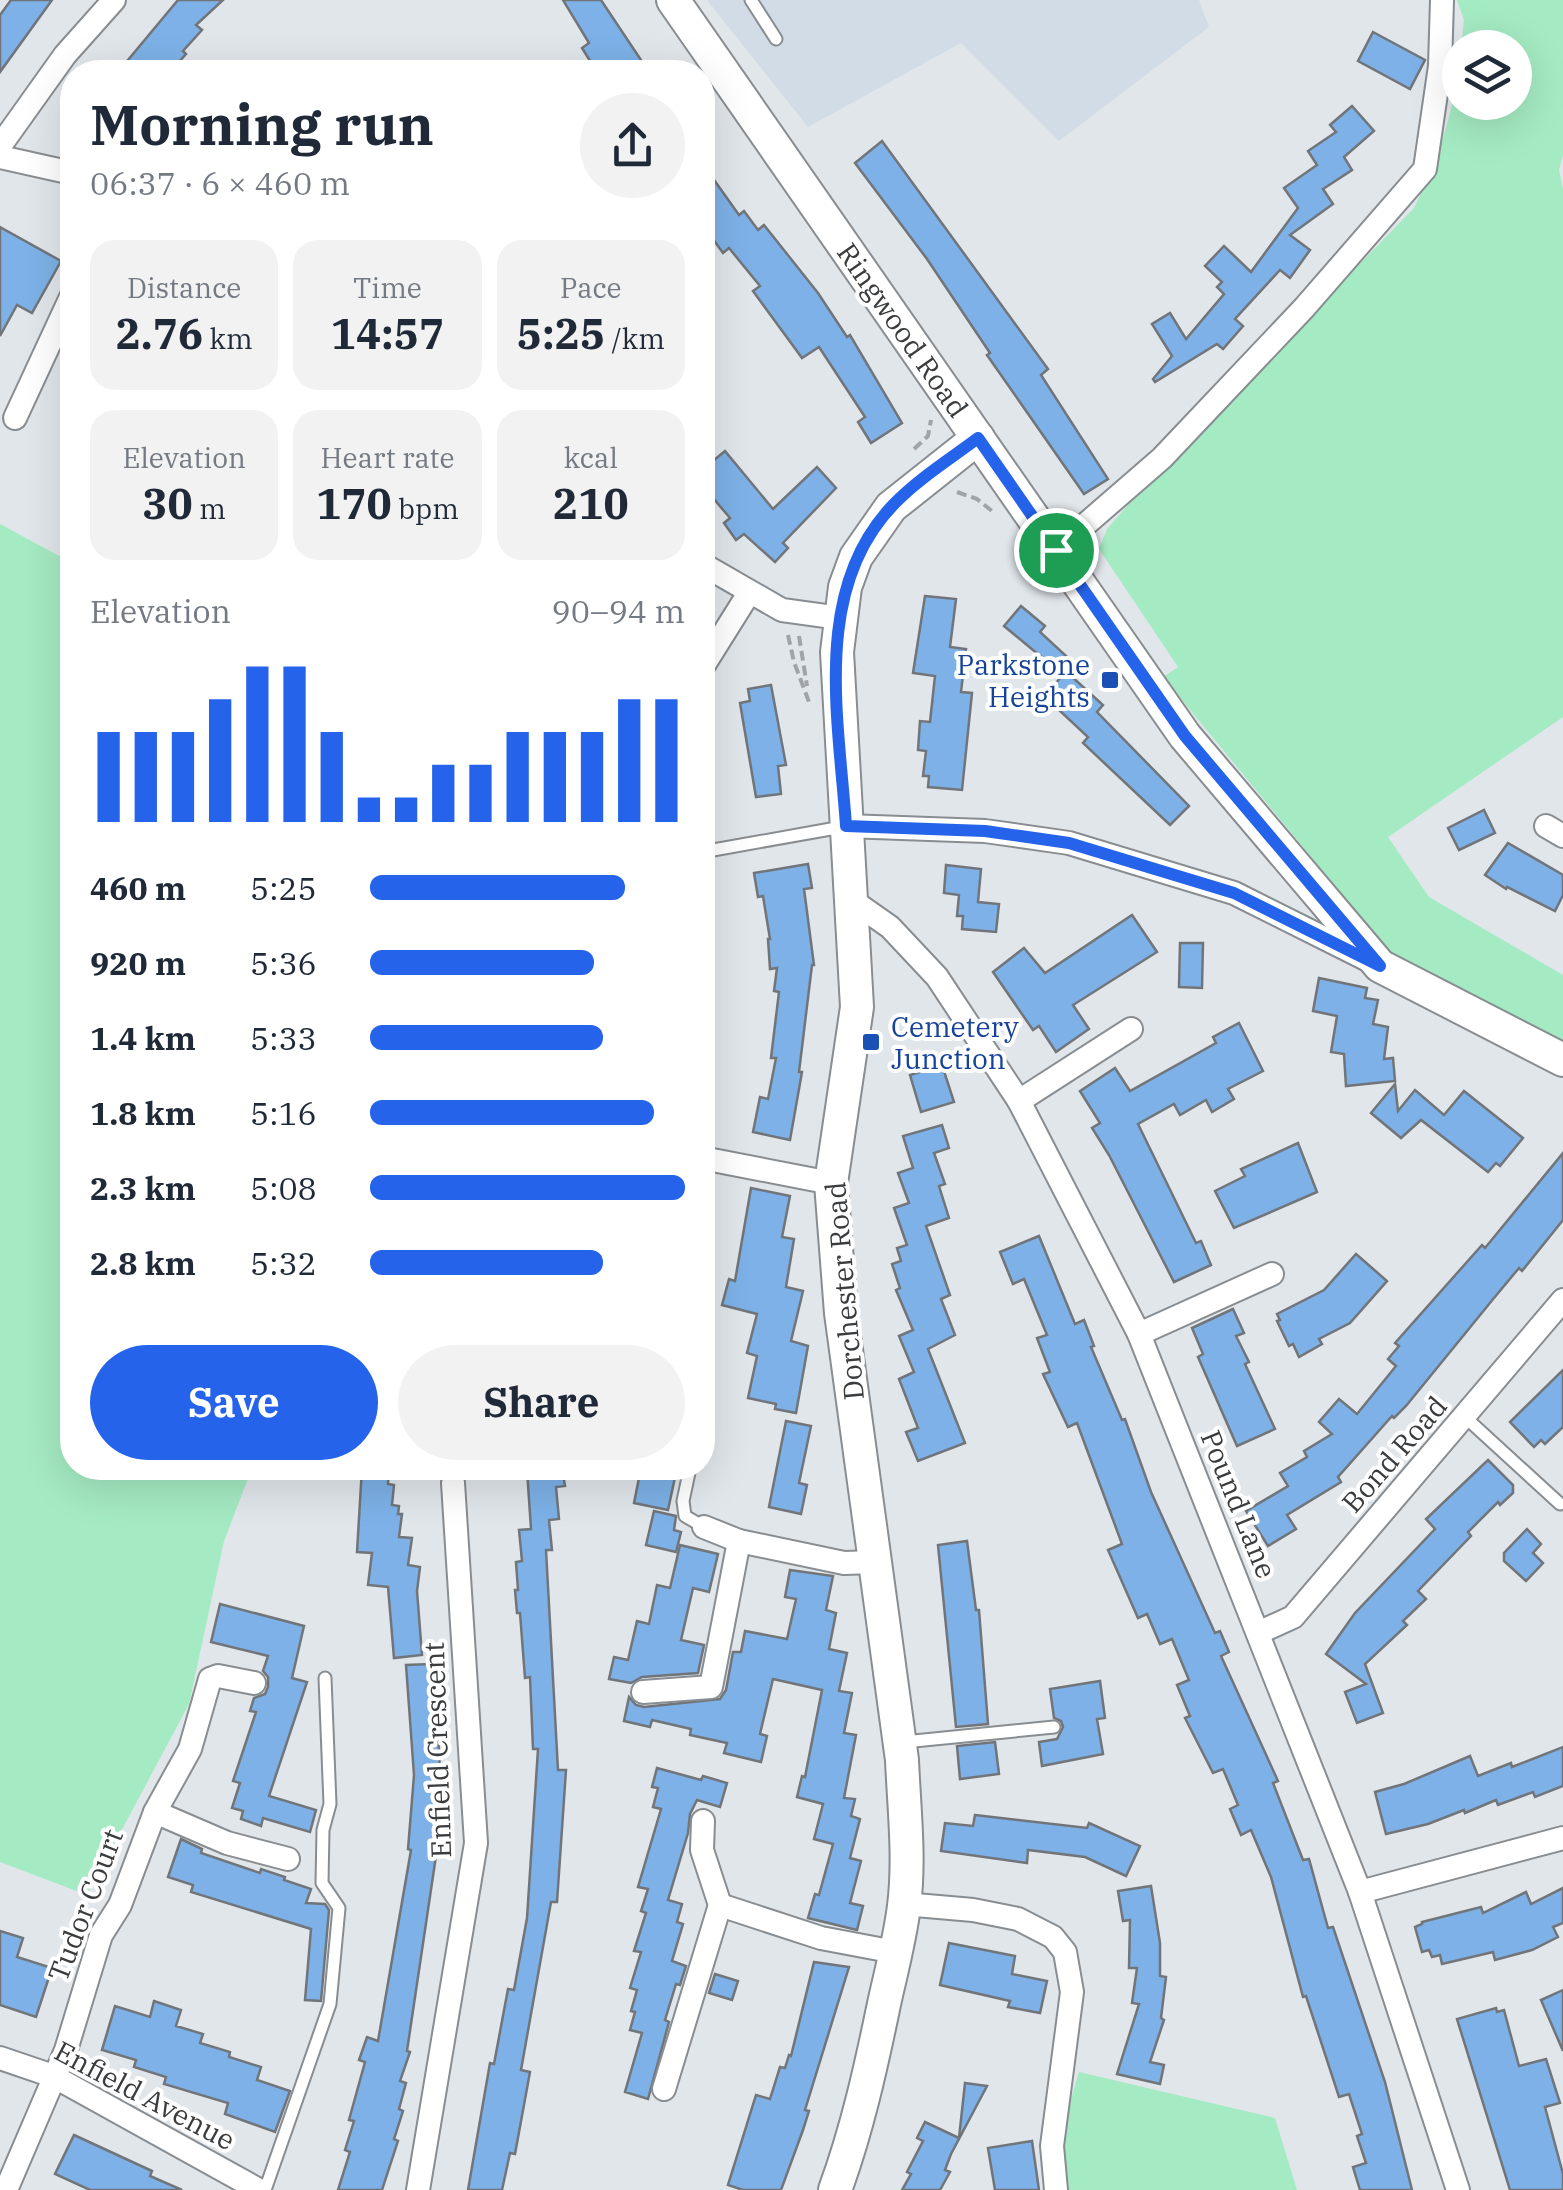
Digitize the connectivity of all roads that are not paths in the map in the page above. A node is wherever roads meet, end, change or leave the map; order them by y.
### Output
1 (114, 0) edge
2 (673, 0) edge
3 (751, 0) edge
4 (1442, 0) edge
5 (776, 39) dead end
6 (61, 60) edge
7 (715, 60) edge
8 (715, 60) edge
9 (60, 62) edge
10 (0, 146) edge
11 (0, 156) edge
12 (60, 170) edge
13 (60, 321) edge
14 (15, 418) dead end
15 (978, 438) junction
16 (1056, 550) junction
17 (715, 572) edge
18 (749, 593) junction
19 (840, 618) junction
20 (715, 647) edge
21 (846, 826) junction
22 (715, 850) edge
23 (853, 902) junction
24 (1380, 966) junction
25 (1130, 1029) dead end
26 (1563, 1060) edge
27 (1018, 1101) junction
28 (715, 1161) edge
29 (831, 1183) junction
30 (1272, 1274) dead end
31 (1563, 1300) edge
32 (1138, 1334) junction
33 (1465, 1417) junction
34 (687, 1480) edge
35 (452, 1483) dead end
36 (1560, 1504) dead end
37 (704, 1527) joint
38 (738, 1541) junction
39 (874, 1562) junction
40 (1258, 1633) junction
41 (325, 1678) dead end
42 (254, 1683) dead end
43 (643, 1692) dead end
44 (1054, 1728) dead end
45 (900, 1743) junction
46 (155, 1812) junction
47 (703, 1821) dead end
48 (1563, 1838) edge
49 (288, 1859) dead end
50 (1360, 1892) junction
51 (904, 1904) junction
52 (720, 1905) junction
53 (895, 1952) junction
54 (0, 2058) edge
55 (53, 2076) junction
56 (664, 2089) dead end
57 (6, 2190) edge
58 (262, 2190) edge
59 (418, 2190) edge
60 (835, 2190) edge
61 (1056, 2190) edge
62 (1458, 2190) edge

1 - 6 street
2 - 8 street, Ringwood Road
3 - 5 lane
4 - 16 street
7 - 15 street, Ringwood Road
9 - 10 street
11 - 12 street
13 - 14 street
15 - 16 street, Ringwood Road
15 - 19 street, Dorchester Road
16 - 24 street, Ringwood Road
17 - 18 street
18 - 19 street
18 - 20 street
19 - 21 street, Dorchester Road
21 - 22 lane
21 - 23 street, Dorchester Road
21 - 24 street
23 - 27 street, Pound Lane
23 - 29 street, Dorchester Road
24 - 26 street, Ringwood Road
25 - 27 street
27 - 32 street, Pound Lane
28 - 29 street
29 - 39 street, Dorchester Road
30 - 32 street
31 - 33 street, Bond Road
32 - 40 street, Pound Lane
33 - 36 lane
33 - 40 street, Bond Road
34 - 37 lane
35 - 59 street, Enfield Crescent
37 - 38 street
38 - 39 street
38 - 43 street
39 - 45 street, Dorchester Road
40 - 50 street, Pound Lane
41 - 58 lane
42 - 46 street, Tudor Court
44 - 45 lane
45 - 51 street, Dorchester Road
46 - 49 street, Tudor Court
46 - 55 street, Tudor Court
47 - 52 street
48 - 50 street
50 - 62 street, Pound Lane
51 - 53 street, Dorchester Road
51 - 61 street
52 - 53 street
52 - 56 street
53 - 60 street, Dorchester Road
54 - 55 street, Enfield Avenue
55 - 57 street, Tudor Court
55 - 58 street, Enfield Avenue

